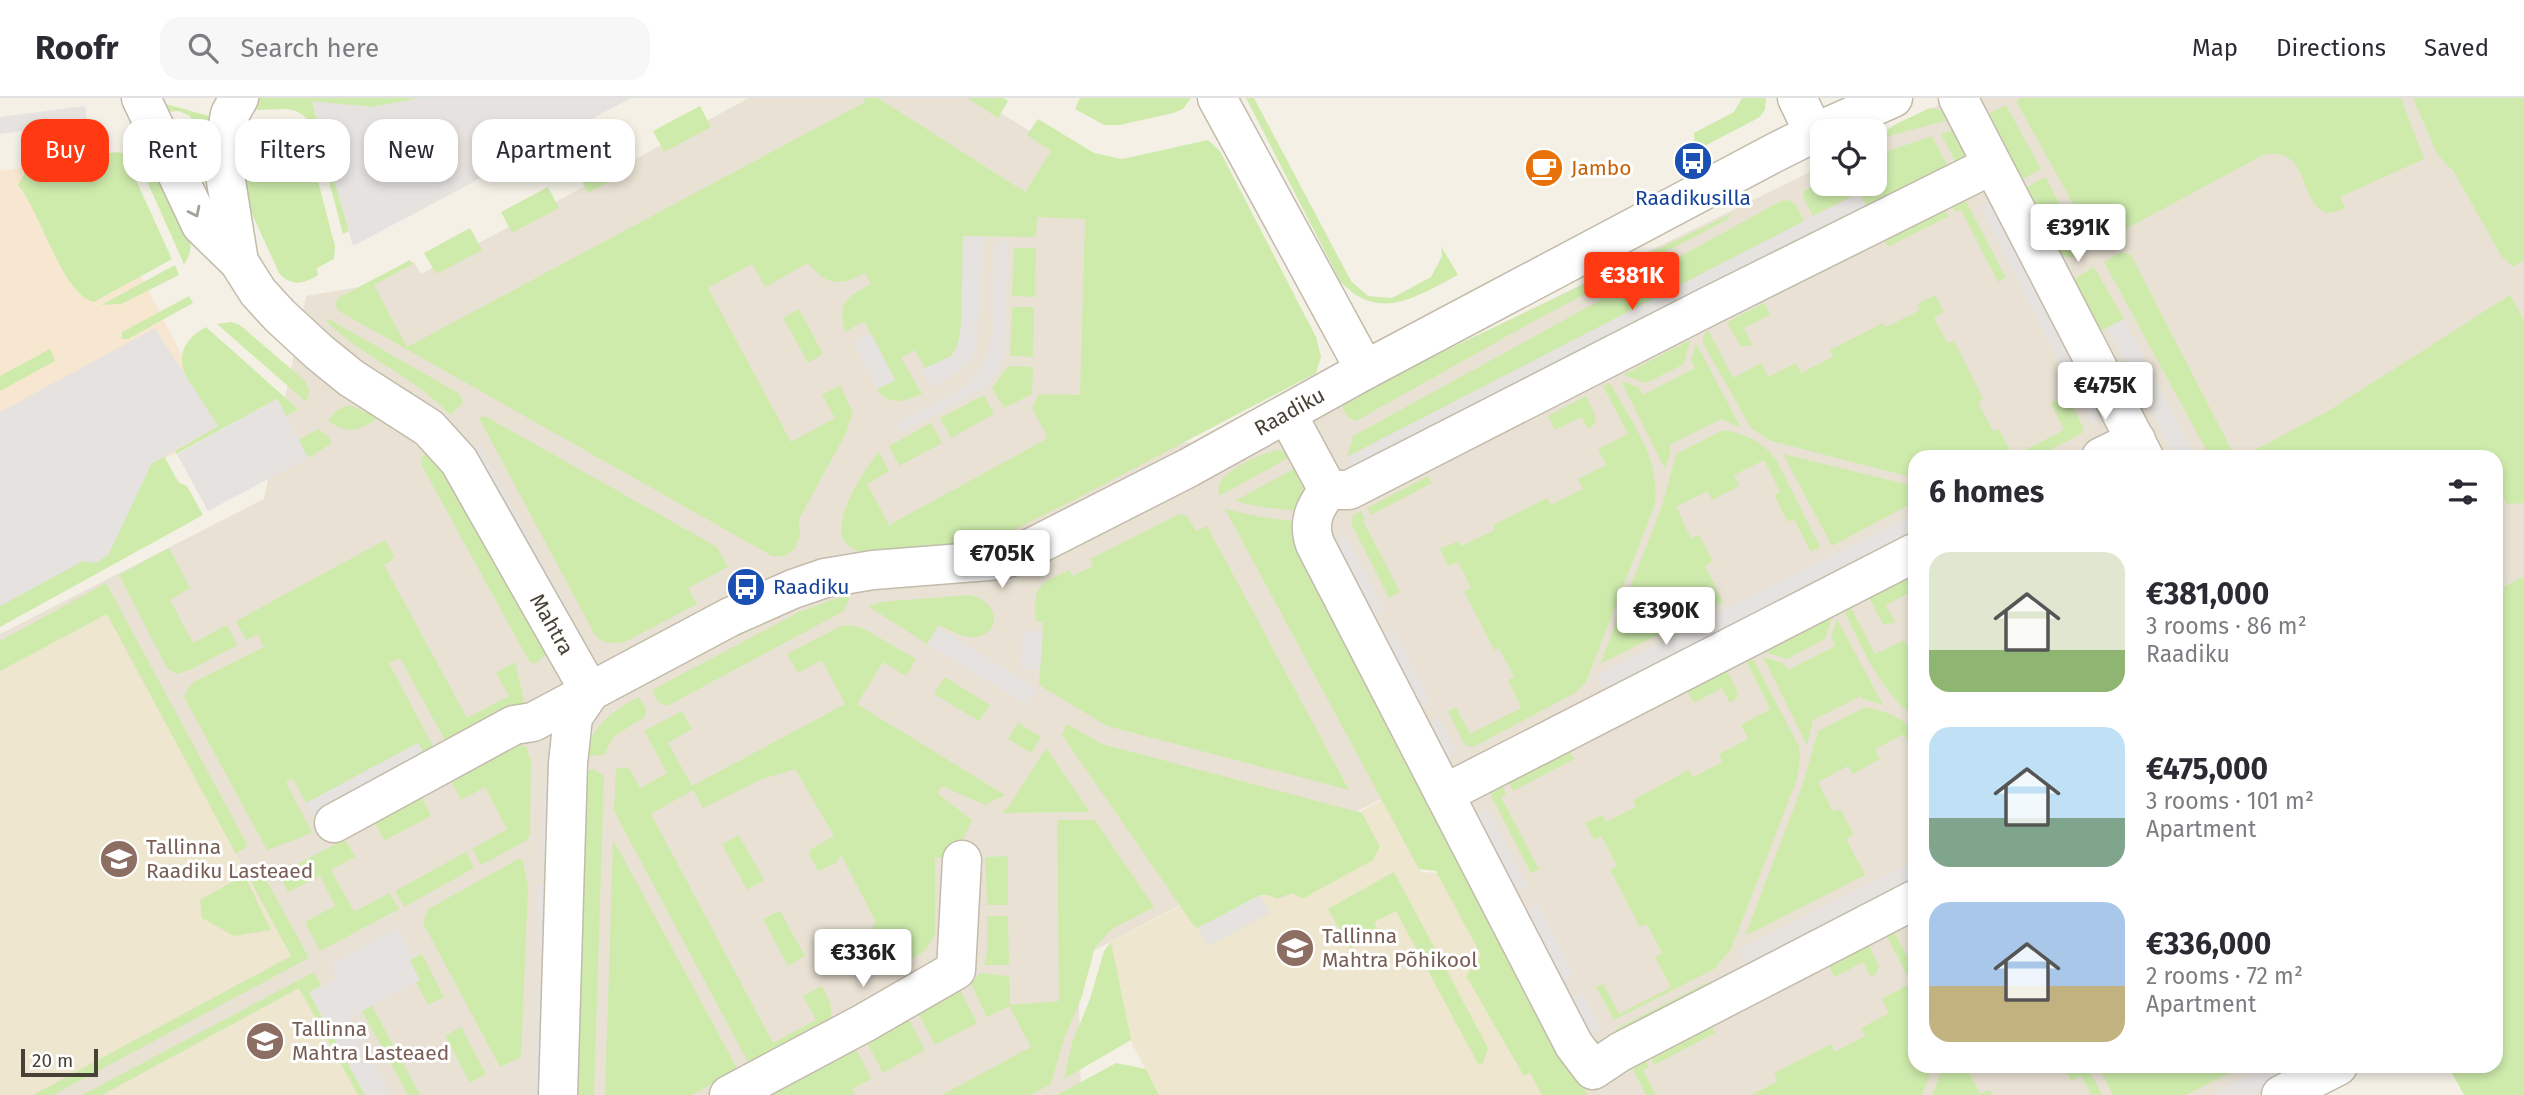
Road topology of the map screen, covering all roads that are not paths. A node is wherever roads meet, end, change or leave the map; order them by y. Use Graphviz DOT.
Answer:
graph roads {
  1 [pos="141,98"];
  2 [pos="239,98"];
  3 [pos="1217,98"];
  4 [pos="1797,98"];
  5 [pos="1893,98"];
  6 [pos="1958,98"];
  7 [pos="1844,119"];
  8 [pos="1810,124"];
  9 [pos="1810,134"];
  10 [pos="1992,165"];
  11 [pos="239,262"];
  12 [pos="1365,370"];
  13 [pos="1287,414"];
  14 [pos="2140,448"];
  15 [pos="1328,490"];
  16 [pos="1908,556"];
  17 [pos="590,692"];
  18 [pos="1444,794"];
  19 [pos="334,823"];
  20 [pos="962,860"];
  21 [pos="1908,903"];
  22 [pos="2324,1073"];
  23 [pos="1600,1082"];
  24 [pos="558,1095"];
  25 [pos="729,1095"];
  26 [pos="2281,1095"];
  1 -- 11 [label="street, one-way"];
  2 -- 11 [label="street"];
  3 -- 12 [label="street"];
  4 -- 8 [label="street"];
  5 -- 7 [label="street, Raadiku"];
  6 -- 10 [label="street"];
  9 -- 12 [label="street, Raadiku"];
  10 -- 14 [label="street"];
  10 -- 15 [label="street"];
  11 -- 17 [label="street, Mahtra"];
  12 -- 13 [label="street, Raadiku"];
  13 -- 15 [label="street"];
  13 -- 17 [label="street, Raadiku"];
  15 -- 18 [label="street"];
  16 -- 18 [label="street"];
  17 -- 19 [label="street, Raadiku"];
  17 -- 24 [label="street"];
  18 -- 23 [label="street"];
  20 -- 25 [label="street"];
  21 -- 23 [label="street"];
  22 -- 26 [label="street"];
}
